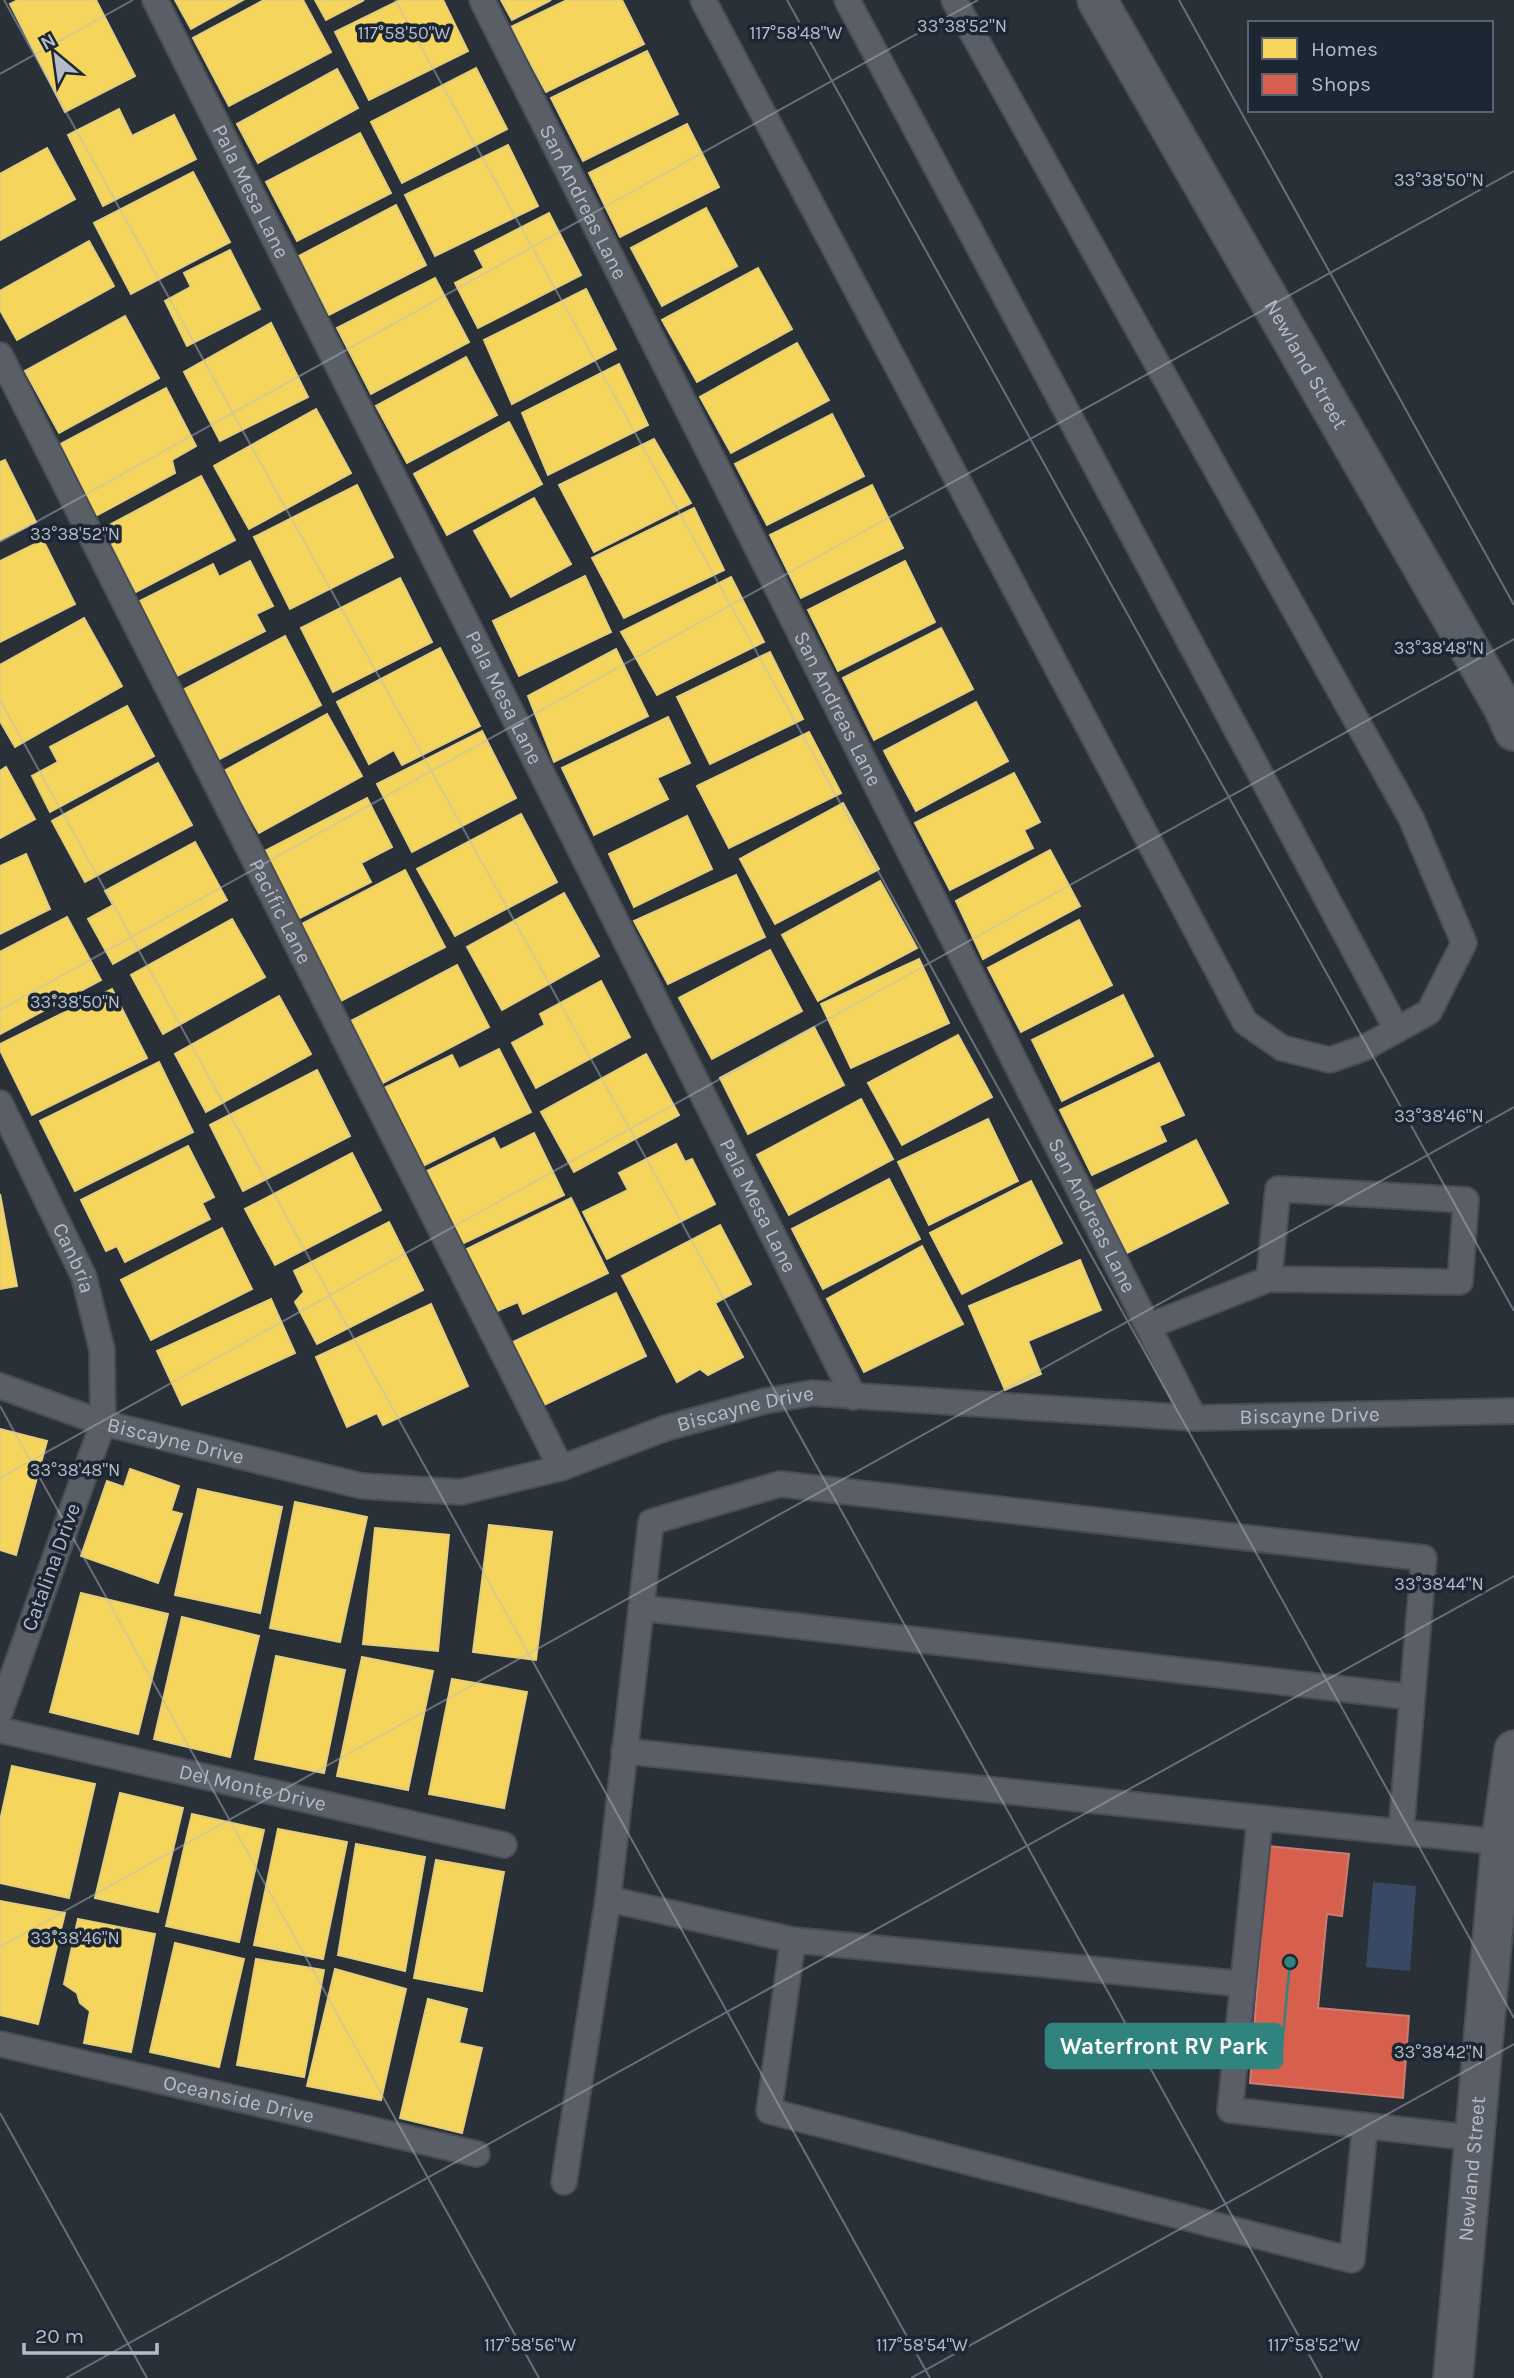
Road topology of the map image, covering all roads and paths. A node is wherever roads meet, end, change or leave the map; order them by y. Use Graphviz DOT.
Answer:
graph roads {
  1 [pos="155,0"];
  2 [pos="482,0"];
  3 [pos="703,0"];
  4 [pos="847,0"];
  5 [pos="954,0"];
  6 [pos="1097,0"];
  7 [pos="0,355"];
  8 [pos="1514,731"];
  9 [pos="1397,1030"];
  10 [pos="0,1104"];
  11 [pos="1269,1279"];
  12 [pos="1149,1326"];
  13 [pos="0,1386"];
  14 [pos="854,1396"];
  15 [pos="1514,1411"];
  16 [pos="1194,1418"];
  17 [pos="103,1423"];
  18 [pos="561,1468"];
  19 [pos="642,1608"];
  20 [pos="1412,1698"];
  21 [pos="0,1712"];
  22 [pos="0,1730"];
  23 [pos="1514,1750"];
  24 [pos="624,1751"];
  25 [pos="1260,1818"];
  26 [pos="1401,1832"];
  27 [pos="1501,1842"];
  28 [pos="504,1845"];
  29 [pos="608,1899"];
  30 [pos="793,1940"];
  31 [pos="1243,1984"];
  32 [pos="0,2044"];
  33 [pos="1365,2126"];
  34 [pos="1474,2138"];
  35 [pos="477,2154"];
  36 [pos="564,2182"];
  37 [pos="1453,2378"];
  1 -- 14 [label="lane, Pala Mesa Lane"];
  2 -- 12 [label="lane, San Andreas Lane"];
  3 -- 9 [label="lane"];
  4 -- 9 [label="lane"];
  5 -- 9 [label="lane"];
  6 -- 8 [label="street, Newland Street"];
  7 -- 18 [label="lane, Pacific Lane"];
  10 -- 17 [label="lane, Canbria"];
  11 -- 11 [label="lane"];
  11 -- 12 [label="lane"];
  12 -- 16 [label="lane, San Andreas Lane"];
  13 -- 17 [label="lane, Biscayne Drive"];
  14 -- 16 [label="lane, Biscayne Drive"];
  14 -- 18 [label="lane, Biscayne Drive"];
  15 -- 16 [label="lane, Biscayne Drive"];
  17 -- 18 [label="lane, Biscayne Drive"];
  17 -- 21 [label="lane, Catalina Drive"];
  19 -- 20 [label="lane"];
  19 -- 20 [label="lane"];
  19 -- 24 [label="lane"];
  20 -- 26 [label="lane"];
  22 -- 28 [label="lane, Del Monte Drive"];
  23 -- 27 [label="street, Newland Street"];
  24 -- 25 [label="lane"];
  24 -- 29 [label="lane"];
  25 -- 26 [label="lane"];
  25 -- 31 [label="lane"];
  26 -- 27 [label="lane"];
  27 -- 34 [label="street, Newland Street"];
  29 -- 30 [label="lane"];
  29 -- 36 [label="lane"];
  30 -- 31 [label="lane"];
  30 -- 33 [label="lane"];
  31 -- 33 [label="lane"];
  32 -- 35 [label="lane, Oceanside Drive"];
  33 -- 34 [label="lane"];
  34 -- 37 [label="street, Newland Street"];
}
